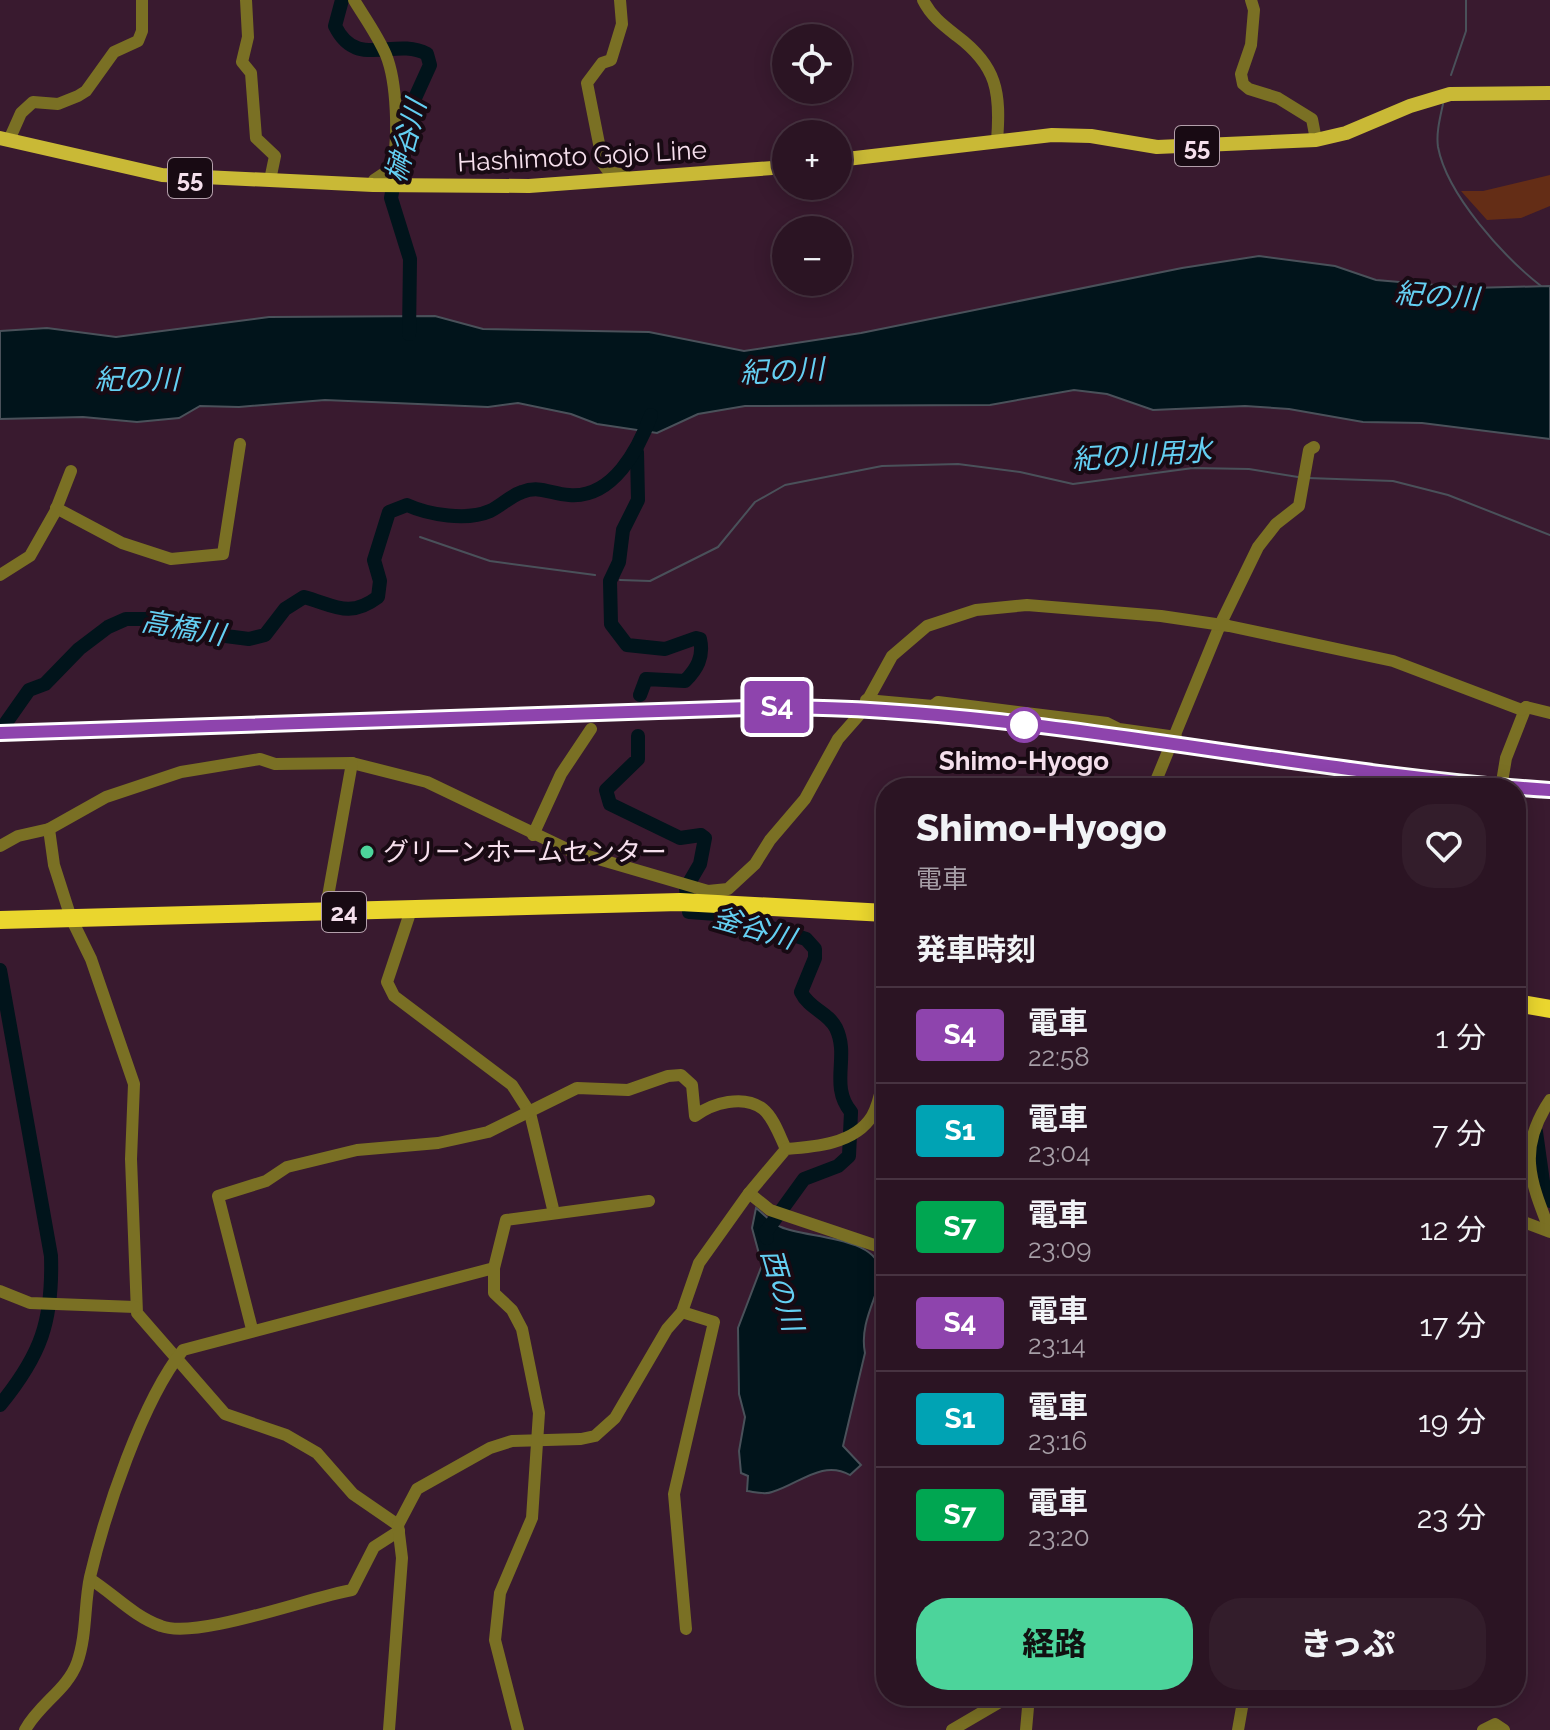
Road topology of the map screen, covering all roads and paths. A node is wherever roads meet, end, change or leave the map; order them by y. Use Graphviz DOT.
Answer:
graph roads {
  1 [pos="142,0"];
  2 [pos="246,0"];
  3 [pos="354,0"];
  4 [pos="620,0"];
  5 [pos="923,0"];
  6 [pos="1251,0"];
  7 [pos="1550,93"];
  8 [pos="5,139"];
  9 [pos="1316,140"];
  10 [pos="997,141"];
  11 [pos="852,158"];
  12 [pos="772,168"];
  13 [pos="270,180"];
  14 [pos="627,180"];
  15 [pos="386,186"];
  16 [pos="240,444"];
  17 [pos="1314,447"];
  18 [pos="71,471"];
  19 [pos="56,508"];
  20 [pos="0,575"];
  21 [pos="1220,625"];
  22 [pos="866,700"];
  23 [pos="1526,707"];
  24 [pos="1550,713"];
  25 [pos="591,729"];
  26 [pos="1176,737"];
  27 [pos="352,763"];
  28 [pos="1158,778"];
  29 [pos="1503,778"];
  30 [pos="49,829"];
  31 [pos="533,835"];
  32 [pos="0,846"];
  33 [pos="687,894"];
  34 [pos="411,910"];
  35 [pos="876,912"];
  36 [pos="325,913"];
  37 [pos="71,918"];
  38 [pos="4,919"];
  39 [pos="1526,1005"];
  40 [pos="1550,1009"];
  41 [pos="1550,1100"];
  42 [pos="876,1104"];
  43 [pos="530,1113"];
  44 [pos="786,1149"];
  45 [pos="749,1193"];
  46 [pos="649,1201"];
  47 [pos="554,1213"];
  48 [pos="1526,1223"];
  49 [pos="1550,1232"];
  50 [pos="876,1246"];
  51 [pos="494,1268"];
  52 [pos="0,1291"];
  53 [pos="135,1307"];
  54 [pos="682,1312"];
  55 [pos="252,1329"];
  56 [pos="176,1358"];
  57 [pos="538,1442"];
  58 [pos="398,1528"];
  59 [pos="90,1579"];
  60 [pos="686,1629"];
  61 [pos="993,1706"];
  62 [pos="1028,1706"];
  63 [pos="1242,1706"];
  64 [pos="25,1730"];
  65 [pos="389,1730"];
  66 [pos="518,1730"];
  67 [pos="952,1730"];
  68 [pos="1026,1730"];
  69 [pos="1238,1730"];
  70 [pos="1483,1730"];
  71 [pos="1504,1730"];
  1 -- 8 [label="street"];
  2 -- 13 [label="street"];
  3 -- 15 [label="street"];
  4 -- 14 [label="street"];
  5 -- 10 [label="street"];
  6 -- 9 [label="street"];
  7 -- 9 [label="main road, 55"];
  8 -- 13 [label="main road, Hashimoto Gojo Line / 55"];
  9 -- 10 [label="main road, 55"];
  10 -- 11 [label="main road, 55"];
  12 -- 14 [label="main road, Hashimoto Gojo Line / 55"];
  13 -- 15 [label="main road, Hashimoto Gojo Line / 55"];
  14 -- 15 [label="main road, Hashimoto Gojo Line / 55"];
  16 -- 19 [label="street"];
  17 -- 21 [label="street"];
  18 -- 19 [label="street"];
  19 -- 20 [label="street"];
  21 -- 22 [label="street"];
  21 -- 23 [label="street"];
  21 -- 26 [label="street"];
  22 -- 26 [label="street"];
  22 -- 33 [label="street"];
  23 -- 24 [label="street"];
  23 -- 29 [label="street"];
  25 -- 31 [label="street"];
  26 -- 28 [label="street"];
  27 -- 30 [label="street"];
  27 -- 31 [label="street"];
  27 -- 36 [label="street"];
  30 -- 32 [label="street"];
  30 -- 37 [label="street"];
  31 -- 33 [label="street"];
  33 -- 34 [label="highway, 24"];
  33 -- 35 [label="highway, 24"];
  34 -- 36 [label="highway, 24"];
  34 -- 43 [label="street"];
  36 -- 37 [label="highway, 24"];
  37 -- 38 [label="highway, 24"];
  37 -- 53 [label="street"];
  39 -- 40 [label="highway"];
  41 -- 49 [label="street"];
  42 -- 44 [label="street"];
  43 -- 44 [label="street"];
  43 -- 47 [label="street"];
  43 -- 55 [label="street"];
  44 -- 45 [label="street"];
  45 -- 50 [label="street"];
  45 -- 54 [label="street"];
  46 -- 47 [label="street"];
  47 -- 51 [label="street"];
  48 -- 49 [label="street"];
  51 -- 55 [label="street"];
  51 -- 57 [label="street"];
  52 -- 53 [label="street"];
  53 -- 56 [label="street"];
  54 -- 57 [label="street"];
  54 -- 60 [label="street"];
  55 -- 56 [label="street"];
  56 -- 58 [label="street"];
  56 -- 59 [label="street"];
  57 -- 58 [label="street"];
  57 -- 66 [label="street"];
  58 -- 59 [label="street"];
  58 -- 65 [label="street"];
  59 -- 64 [label="street"];
  61 -- 67 [label="street"];
  62 -- 68 [label="street"];
  63 -- 69 [label="street"];
  70 -- 71 [label="street"];
}
